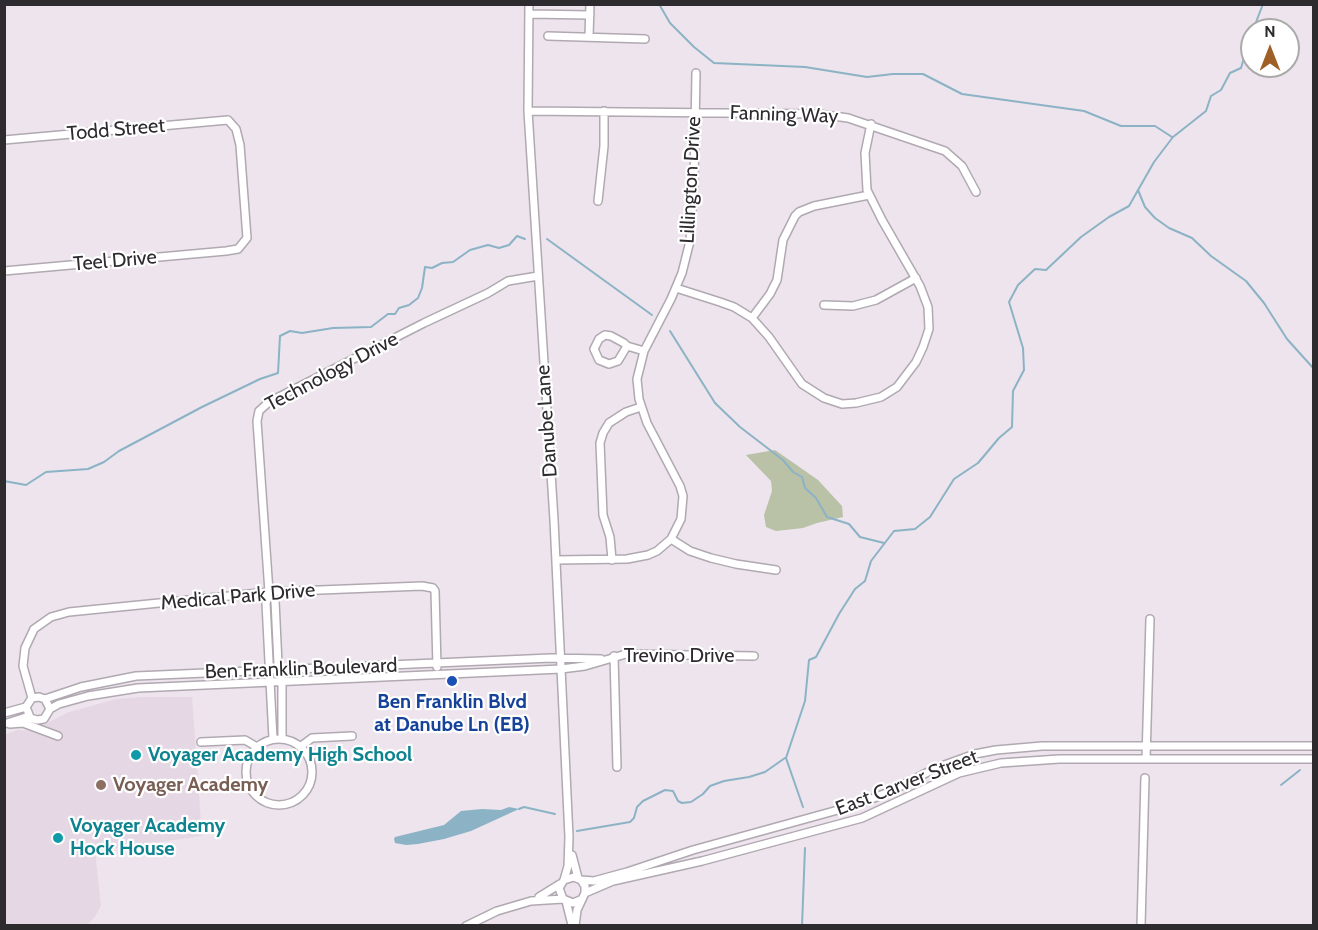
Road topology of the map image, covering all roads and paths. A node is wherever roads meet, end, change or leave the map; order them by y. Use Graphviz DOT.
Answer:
graph roads {
  1 [pos="529,4"];
  2 [pos="590,4"];
  3 [pos="529,14"];
  4 [pos="590,15"];
  5 [pos="548,36"];
  6 [pos="589,37"];
  7 [pos="645,39"];
  8 [pos="696,73"];
  9 [pos="528,111"];
  10 [pos="604,111"];
  11 [pos="695,112"];
  12 [pos="871,124"];
  13 [pos="4,140"];
  14 [pos="976,192"];
  15 [pos="869,195"];
  16 [pos="598,201"];
  17 [pos="226,251"];
  18 [pos="4,271"];
  19 [pos="538,276"];
  20 [pos="916,278"];
  21 [pos="676,288"];
  22 [pos="824,305"];
  23 [pos="752,318"];
  24 [pos="627,346"];
  25 [pos="644,351"];
  26 [pos="641,407"];
  27 [pos="671,539"];
  28 [pos="556,560"];
  29 [pos="612,560"];
  30 [pos="776,570"];
  31 [pos="269,592"];
  32 [pos="1150,619"];
  33 [pos="614,656"];
  34 [pos="754,656"];
  35 [pos="561,658"];
  36 [pos="604,659"];
  37 [pos="437,663"];
  38 [pos="561,669"];
  39 [pos="269,670"];
  40 [pos="280,670"];
  41 [pos="438,674"];
  42 [pos="269,681"];
  43 [pos="282,681"];
  44 [pos="32,698"];
  45 [pos="45,699"];
  46 [pos="26,707"];
  47 [pos="50,709"];
  48 [pos="4,713"];
  49 [pos="30,717"];
  50 [pos="4,724"];
  51 [pos="58,736"];
  52 [pos="352,736"];
  53 [pos="273,739"];
  54 [pos="282,739"];
  55 [pos="201,742"];
  56 [pos="1146,745"];
  57 [pos="1314,746"];
  58 [pos="257,747"];
  59 [pos="300,747"];
  60 [pos="1146,759"];
  61 [pos="1314,759"];
  62 [pos="617,767"];
  63 [pos="1145,778"];
  64 [pos="569,837"];
  65 [pos="579,879"];
  66 [pos="562,882"];
  67 [pos="582,896"];
  68 [pos="564,900"];
  69 [pos="531,901"];
  70 [pos="466,926"];
  71 [pos="574,926"];
  72 [pos="1141,926"];
  1 -- 3 [label="street, Danube Lane"];
  2 -- 4 [label="street"];
  3 -- 4 [label="street"];
  3 -- 9 [label="street, Danube Lane"];
  4 -- 6 [label="street"];
  5 -- 6 [label="street"];
  6 -- 7 [label="street"];
  8 -- 11 [label="street, Lillington Drive"];
  9 -- 10 [label="street, Fanning Way"];
  9 -- 19 [label="street, Danube Lane"];
  10 -- 11 [label="street, Fanning Way"];
  10 -- 16 [label="street"];
  11 -- 12 [label="street, Fanning Way"];
  11 -- 21 [label="street, Lillington Drive"];
  12 -- 14 [label="street, Fanning Way"];
  12 -- 15 [label="street"];
  13 -- 17 [label="street, Todd Street"];
  15 -- 20 [label="street"];
  15 -- 23 [label="street"];
  17 -- 18 [label="street, Teel Drive"];
  19 -- 28 [label="street, Danube Lane"];
  19 -- 31 [label="street, Technology Drive"];
  20 -- 22 [label="street"];
  20 -- 23 [label="street"];
  21 -- 23 [label="street"];
  21 -- 25 [label="street, Lillington Drive"];
  24 -- 24 [label="street"];
  24 -- 25 [label="street"];
  25 -- 26 [label="street, Lillington Drive"];
  26 -- 27 [label="street, Lillington Drive"];
  26 -- 29 [label="street"];
  27 -- 29 [label="street"];
  27 -- 30 [label="street"];
  28 -- 29 [label="street"];
  28 -- 35 [label="street, Danube Lane"];
  31 -- 37 [label="street, Medical Park Drive"];
  31 -- 39 [label="street, Technology Drive"];
  31 -- 40 [label="street, Technology Drive"];
  31 -- 44 [label="street, Medical Park Drive"];
  32 -- 56 [label="street"];
  33 -- 34 [label="street, Trevino Drive"];
  33 -- 36 [label="street, Trevino Drive"];
  33 -- 62 [label="street"];
  35 -- 36 [label="street, Trevino Drive"];
  35 -- 37 [label="street, Ben Franklin Boulevard"];
  35 -- 38 [label="street, Danube Lane"];
  36 -- 38 [label="street, Trevino Drive"];
  37 -- 40 [label="street, Ben Franklin Boulevard"];
  37 -- 41 [label="street, Medical Park Drive"];
  38 -- 41 [label="street, Ben Franklin Boulevard"];
  38 -- 64 [label="street, Danube Lane"];
  39 -- 40 [label="street, Ben Franklin Boulevard"];
  39 -- 42 [label="street, Technology Drive"];
  39 -- 45 [label="street, Ben Franklin Boulevard"];
  40 -- 43 [label="street, Technology Drive"];
  41 -- 43 [label="street, Ben Franklin Boulevard"];
  42 -- 43 [label="street, Ben Franklin Boulevard"];
  42 -- 47 [label="street, Ben Franklin Boulevard"];
  42 -- 53 [label="street, Technology Drive"];
  43 -- 54 [label="street, Technology Drive"];
  44 -- 45 [label="street"];
  44 -- 46 [label="street"];
  45 -- 47 [label="street"];
  46 -- 48 [label="street"];
  46 -- 49 [label="street"];
  47 -- 49 [label="street"];
  49 -- 50 [label="street"];
  50 -- 51 [label="street"];
  52 -- 59 [label="street"];
  53 -- 54 [label="street"];
  53 -- 58 [label="street"];
  54 -- 59 [label="street"];
  55 -- 58 [label="street"];
  56 -- 57 [label="street, East Carver Street"];
  56 -- 60 [label="street"];
  56 -- 65 [label="street, East Carver Street"];
  58 -- 59 [label="street"];
  60 -- 61 [label="street, East Carver Street"];
  60 -- 67 [label="street, East Carver Street"];
  63 -- 72 [label="street"];
  64 -- 65 [label="street, Danube Lane"];
  64 -- 66 [label="street, Danube Lane"];
  65 -- 66 [label="street"];
  65 -- 67 [label="street"];
  66 -- 68 [label="street"];
  66 -- 69 [label="street"];
  67 -- 68 [label="street"];
  67 -- 71 [label="street"];
  68 -- 69 [label="street"];
  68 -- 71 [label="street"];
  69 -- 70 [label="street"];
}
